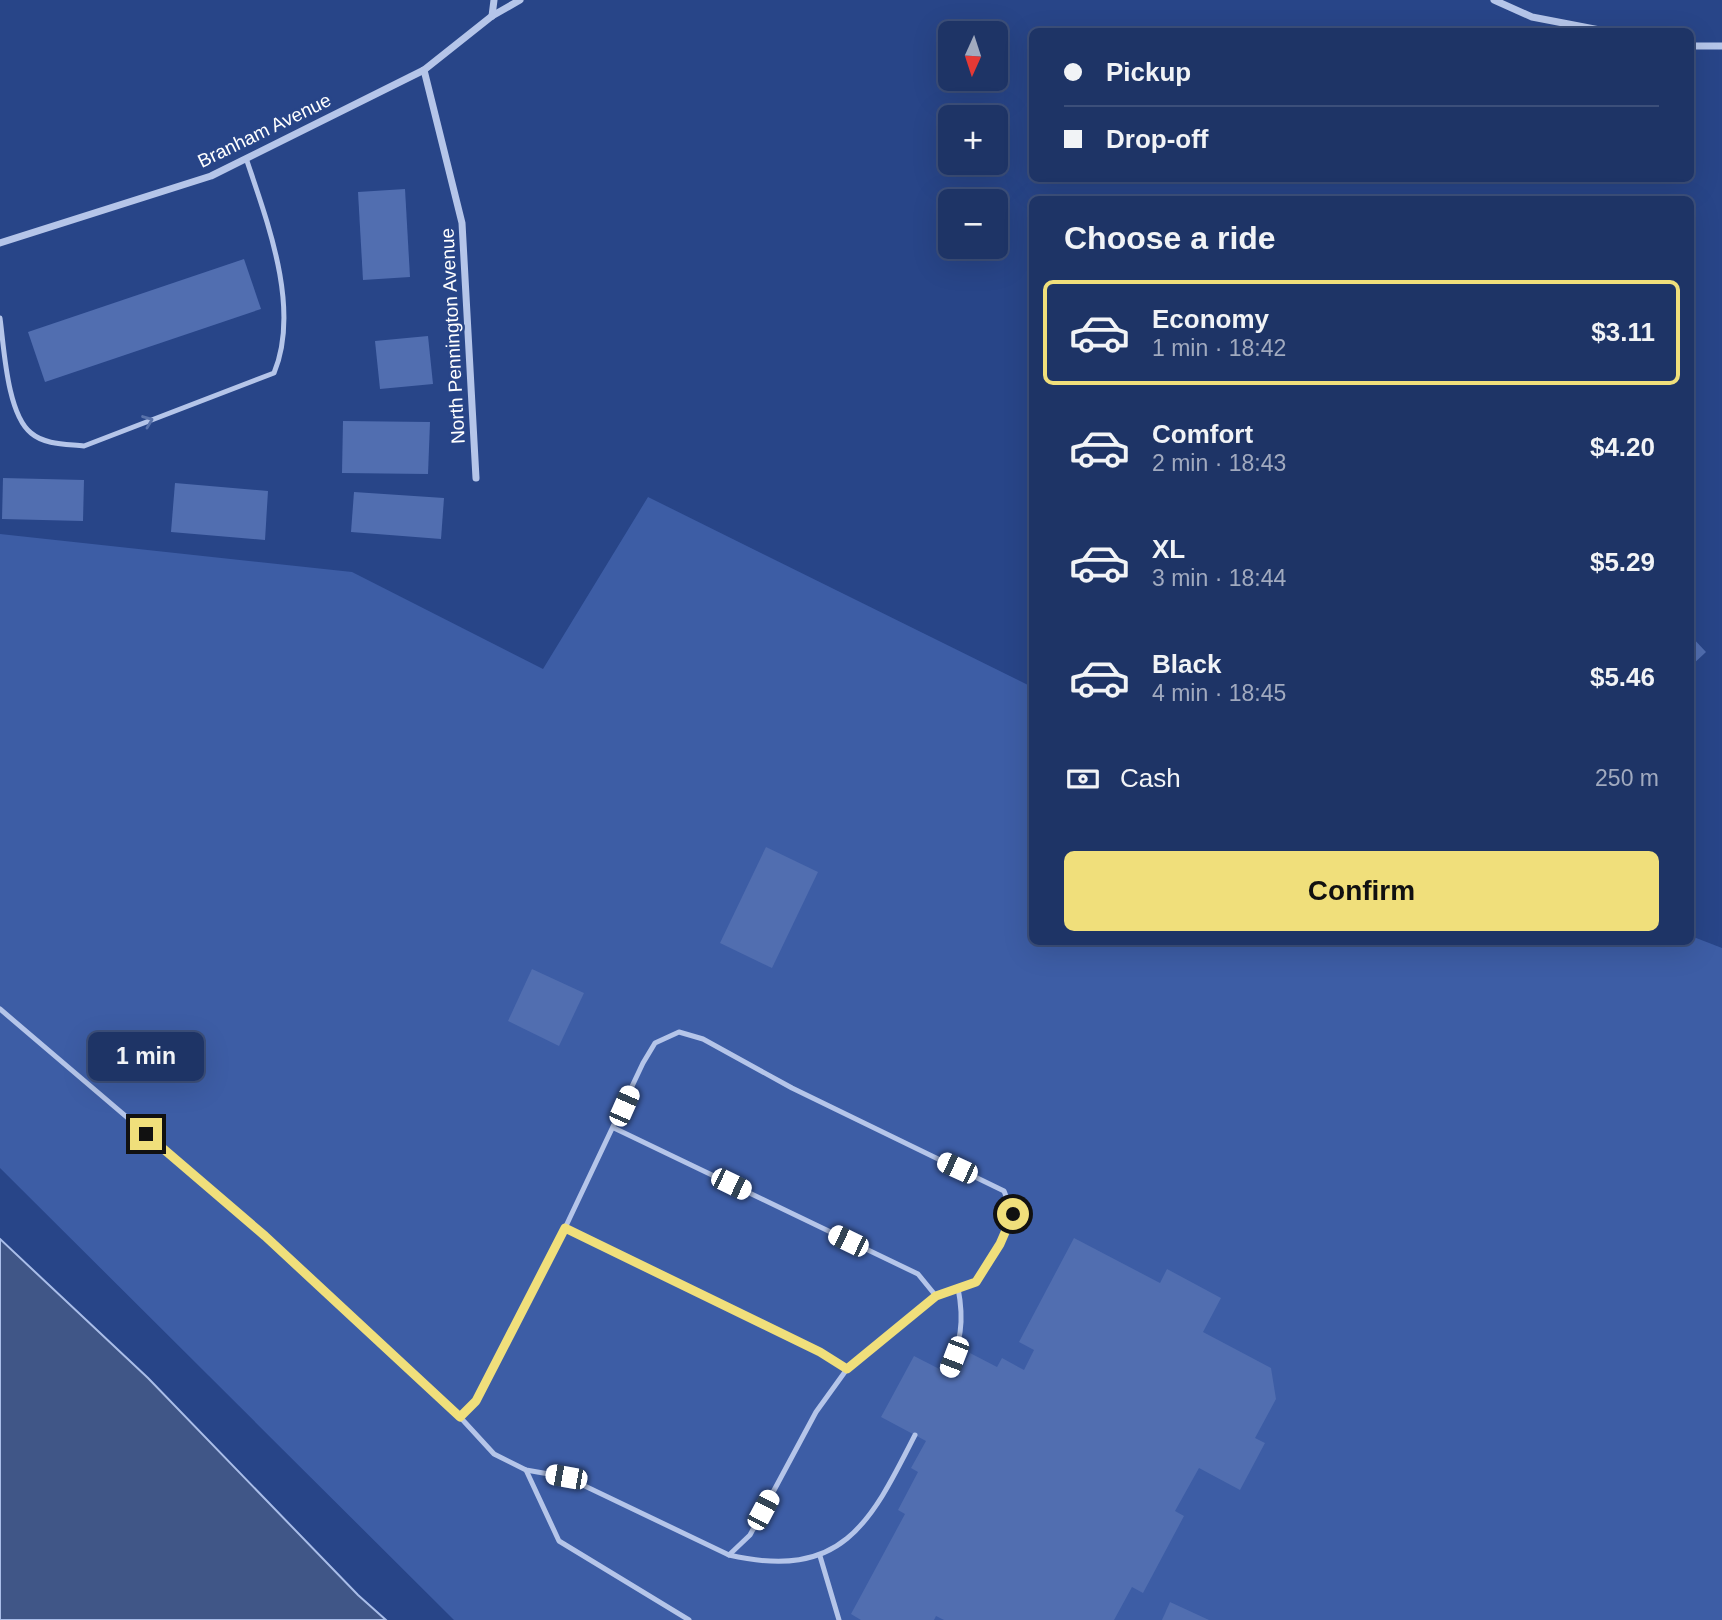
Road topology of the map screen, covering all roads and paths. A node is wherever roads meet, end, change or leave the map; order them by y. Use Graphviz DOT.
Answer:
graph roads {
  1 [pos="494,0"];
  2 [pos="520,0"];
  3 [pos="1494,0"];
  4 [pos="492,16"];
  5 [pos="1589,28"];
  6 [pos="1694,46"];
  7 [pos="1722,46"];
  8 [pos="424,70"];
  9 [pos="246,158"];
  10 [pos="0,243"];
  11 [pos="0,318"];
  12 [pos="476,478"];
  13 [pos="0,1009"];
  14 [pos="614,1128"];
  15 [pos="565,1228"];
  16 [pos="958,1288"];
  17 [pos="936,1296"];
  18 [pos="847,1369"];
  19 [pos="948,1374"];
  20 [pos="460,1417"];
  21 [pos="915,1435"];
  22 [pos="526,1470"];
  23 [pos="729,1555"];
  24 [pos="820,1556"];
  25 [pos="689,1620"];
  26 [pos="839,1620"];
  1 -- 4 [label="street"];
  2 -- 4 [label="street, Branham Avenue"];
  3 -- 5 [label="street"];
  4 -- 8 [label="street, Branham Avenue"];
  6 -- 7 [label="street"];
  8 -- 9 [label="street, Branham Avenue"];
  8 -- 12 [label="street, North Pennington Avenue"];
  9 -- 10 [label="street, Branham Avenue"];
  11 -- 9 [label="lane, one-way"];
  13 -- 20 [label="lane"];
  14 -- 15 [label="lane"];
  14 -- 16 [label="lane"];
  14 -- 17 [label="lane"];
  15 -- 18 [label="lane"];
  15 -- 20 [label="lane"];
  16 -- 17 [label="lane"];
  16 -- 19 [label="lane"];
  17 -- 18 [label="lane"];
  18 -- 23 [label="lane"];
  20 -- 22 [label="lane"];
  21 -- 24 [label="lane"];
  22 -- 23 [label="lane"];
  22 -- 25 [label="lane"];
  23 -- 24 [label="lane"];
  24 -- 26 [label="lane"];
}
